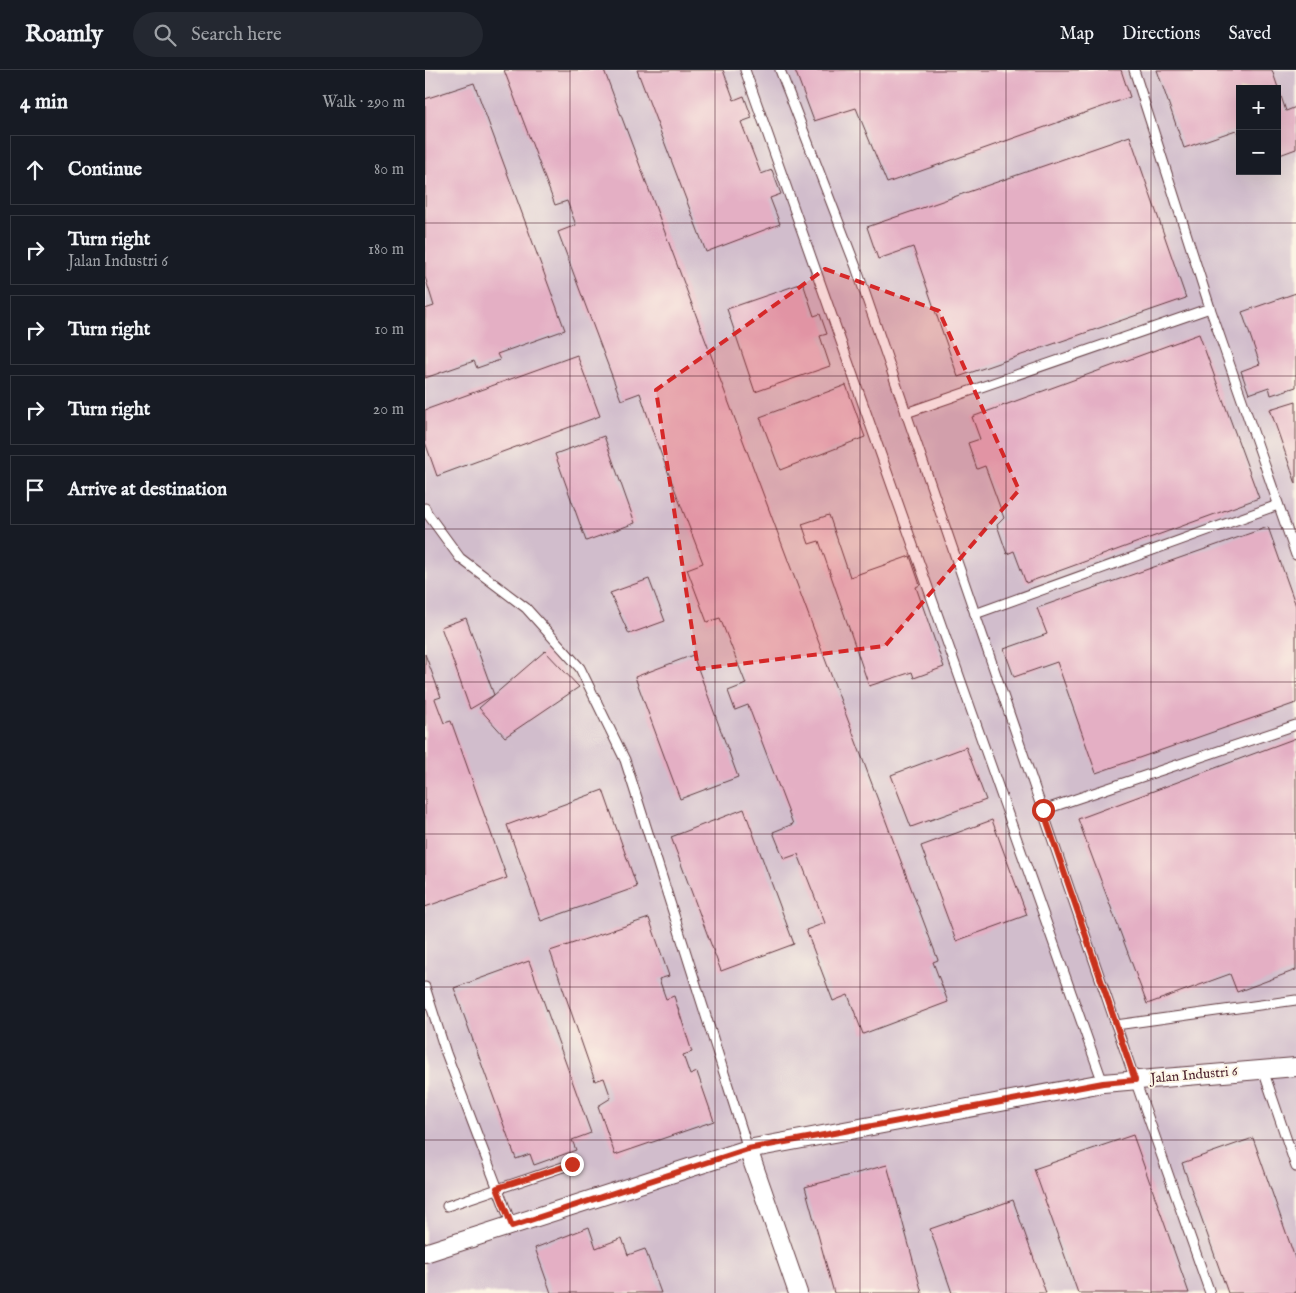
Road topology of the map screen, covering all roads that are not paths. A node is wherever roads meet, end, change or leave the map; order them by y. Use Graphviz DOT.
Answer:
graph roads {
  1 [pos="745,70"];
  2 [pos="780,70"];
  3 [pos="1134,70"];
  4 [pos="1210,308"];
  5 [pos="906,413"];
  6 [pos="1279,505"];
  7 [pos="425,508"];
  8 [pos="1296,555"];
  9 [pos="975,614"];
  10 [pos="1296,724"];
  11 [pos="1043,810"];
  12 [pos="425,987"];
  13 [pos="1296,1000"];
  14 [pos="1116,1025"];
  15 [pos="1296,1067"];
  16 [pos="1263,1070"];
  17 [pos="1135,1080"];
  18 [pos="1103,1083"];
  19 [pos="748,1149"];
  20 [pos="572,1164"];
  21 [pos="1296,1167"];
  22 [pos="497,1188"];
  23 [pos="447,1206"];
  24 [pos="512,1226"];
  25 [pos="425,1253"];
  26 [pos="798,1293"];
  27 [pos="1210,1293"];
  1 -- 18 [label="lane"];
  2 -- 5 [label="lane"];
  3 -- 4 [label="lane"];
  4 -- 5 [label="lane"];
  4 -- 6 [label="lane"];
  5 -- 9 [label="lane"];
  6 -- 8 [label="lane"];
  6 -- 9 [label="lane"];
  7 -- 19 [label="lane"];
  9 -- 11 [label="lane"];
  10 -- 11 [label="lane"];
  11 -- 14 [label="lane"];
  12 -- 22 [label="lane"];
  13 -- 14 [label="lane"];
  14 -- 17 [label="lane"];
  15 -- 16 [label="street, Jalan Industri 6"];
  16 -- 17 [label="street, Jalan Industri 6"];
  16 -- 21 [label="lane"];
  17 -- 18 [label="street, Jalan Industri 6"];
  17 -- 27 [label="lane"];
  18 -- 19 [label="street, Jalan Industri 6"];
  19 -- 24 [label="street, Jalan Industri 6"];
  19 -- 26 [label="street"];
  20 -- 22 [label="lane"];
  22 -- 23 [label="lane"];
  22 -- 24 [label="lane"];
  24 -- 25 [label="street, Jalan Industri 6"];
}
